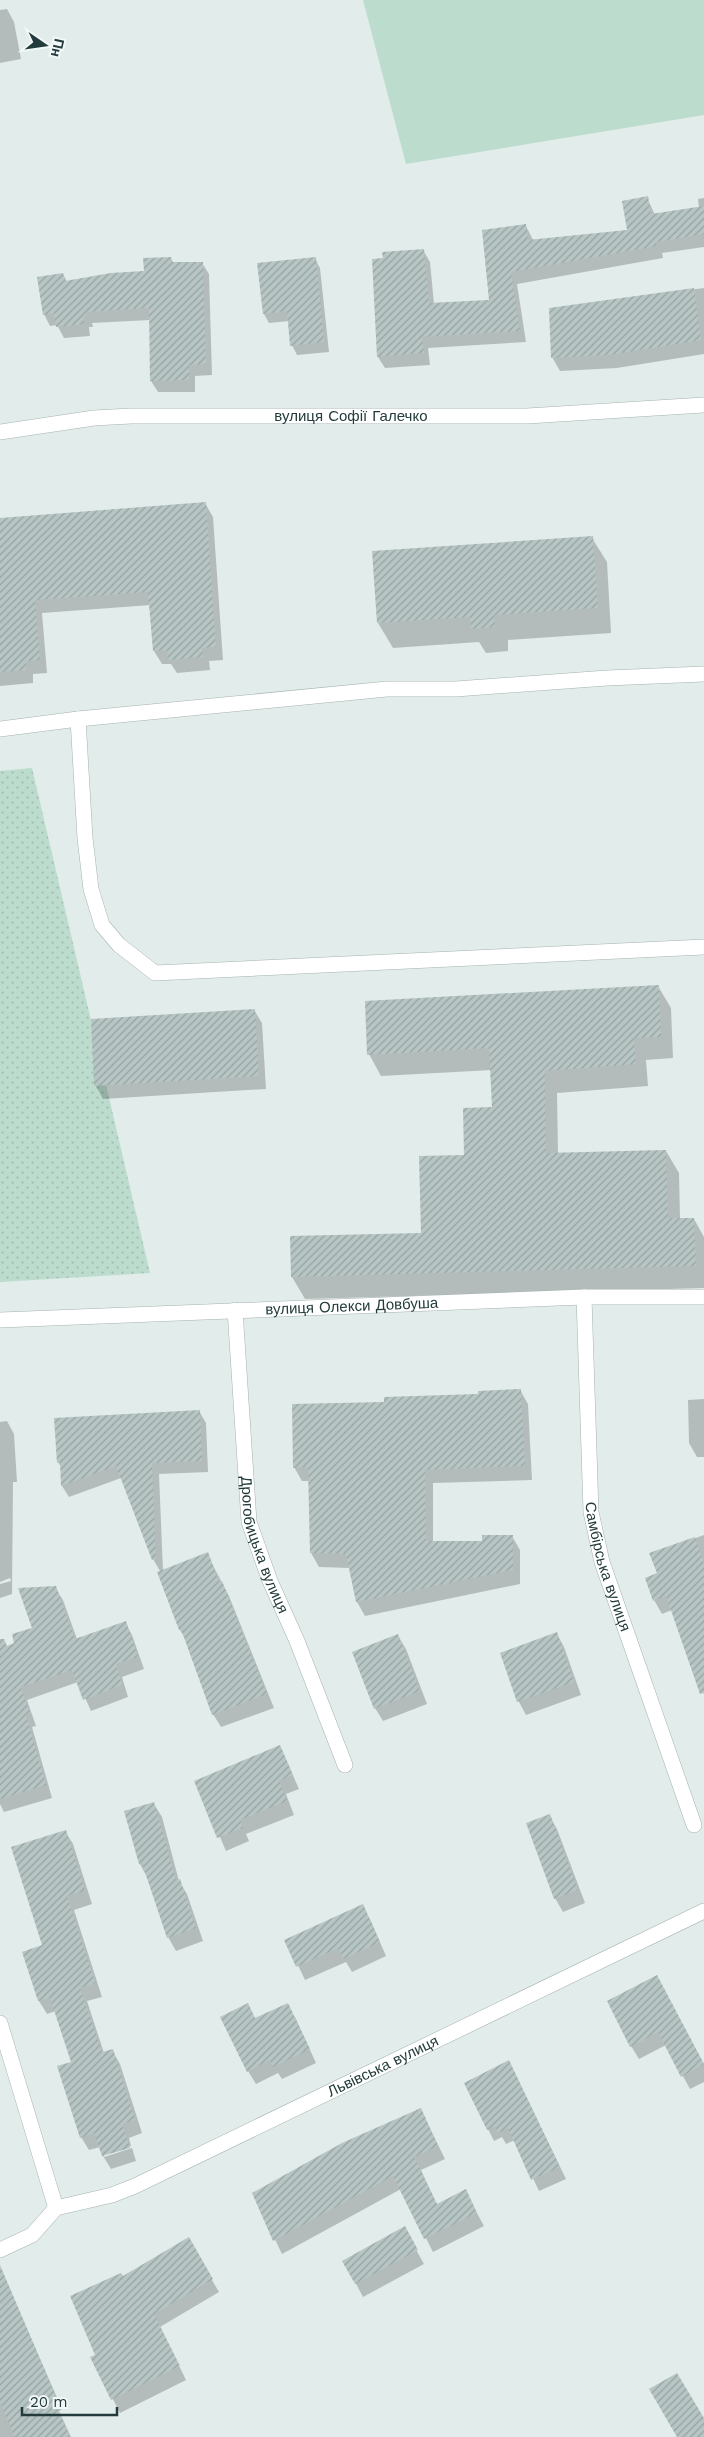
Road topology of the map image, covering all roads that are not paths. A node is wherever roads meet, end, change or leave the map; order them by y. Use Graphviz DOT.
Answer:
graph roads {
  1 [pos="704,405"];
  2 [pos="0,432"];
  3 [pos="704,674"];
  4 [pos="78,719"];
  5 [pos="0,730"];
  6 [pos="704,947"];
  7 [pos="584,1297"];
  8 [pos="704,1297"];
  9 [pos="234,1310"];
  10 [pos="0,1320"];
  11 [pos="345,1765"];
  12 [pos="694,1825"];
  13 [pos="704,1911"];
  14 [pos="0,2023"];
  15 [pos="56,2208"];
  16 [pos="0,2250"];
  1 -- 2 [label="street, вулиця Софії Галечко"];
  3 -- 4 [label="street"];
  4 -- 5 [label="street"];
  4 -- 6 [label="street"];
  7 -- 8 [label="street, вулиця Олекси Довбуша"];
  7 -- 9 [label="street, вулиця Олекси Довбуша"];
  7 -- 12 [label="street, Самбірська вулиця"];
  9 -- 10 [label="street, вулиця Олекси Довбуша"];
  9 -- 11 [label="street, Дрогобицька вулиця"];
  13 -- 15 [label="street, Львівська вулиця"];
  14 -- 15 [label="street"];
  15 -- 16 [label="street"];
}
